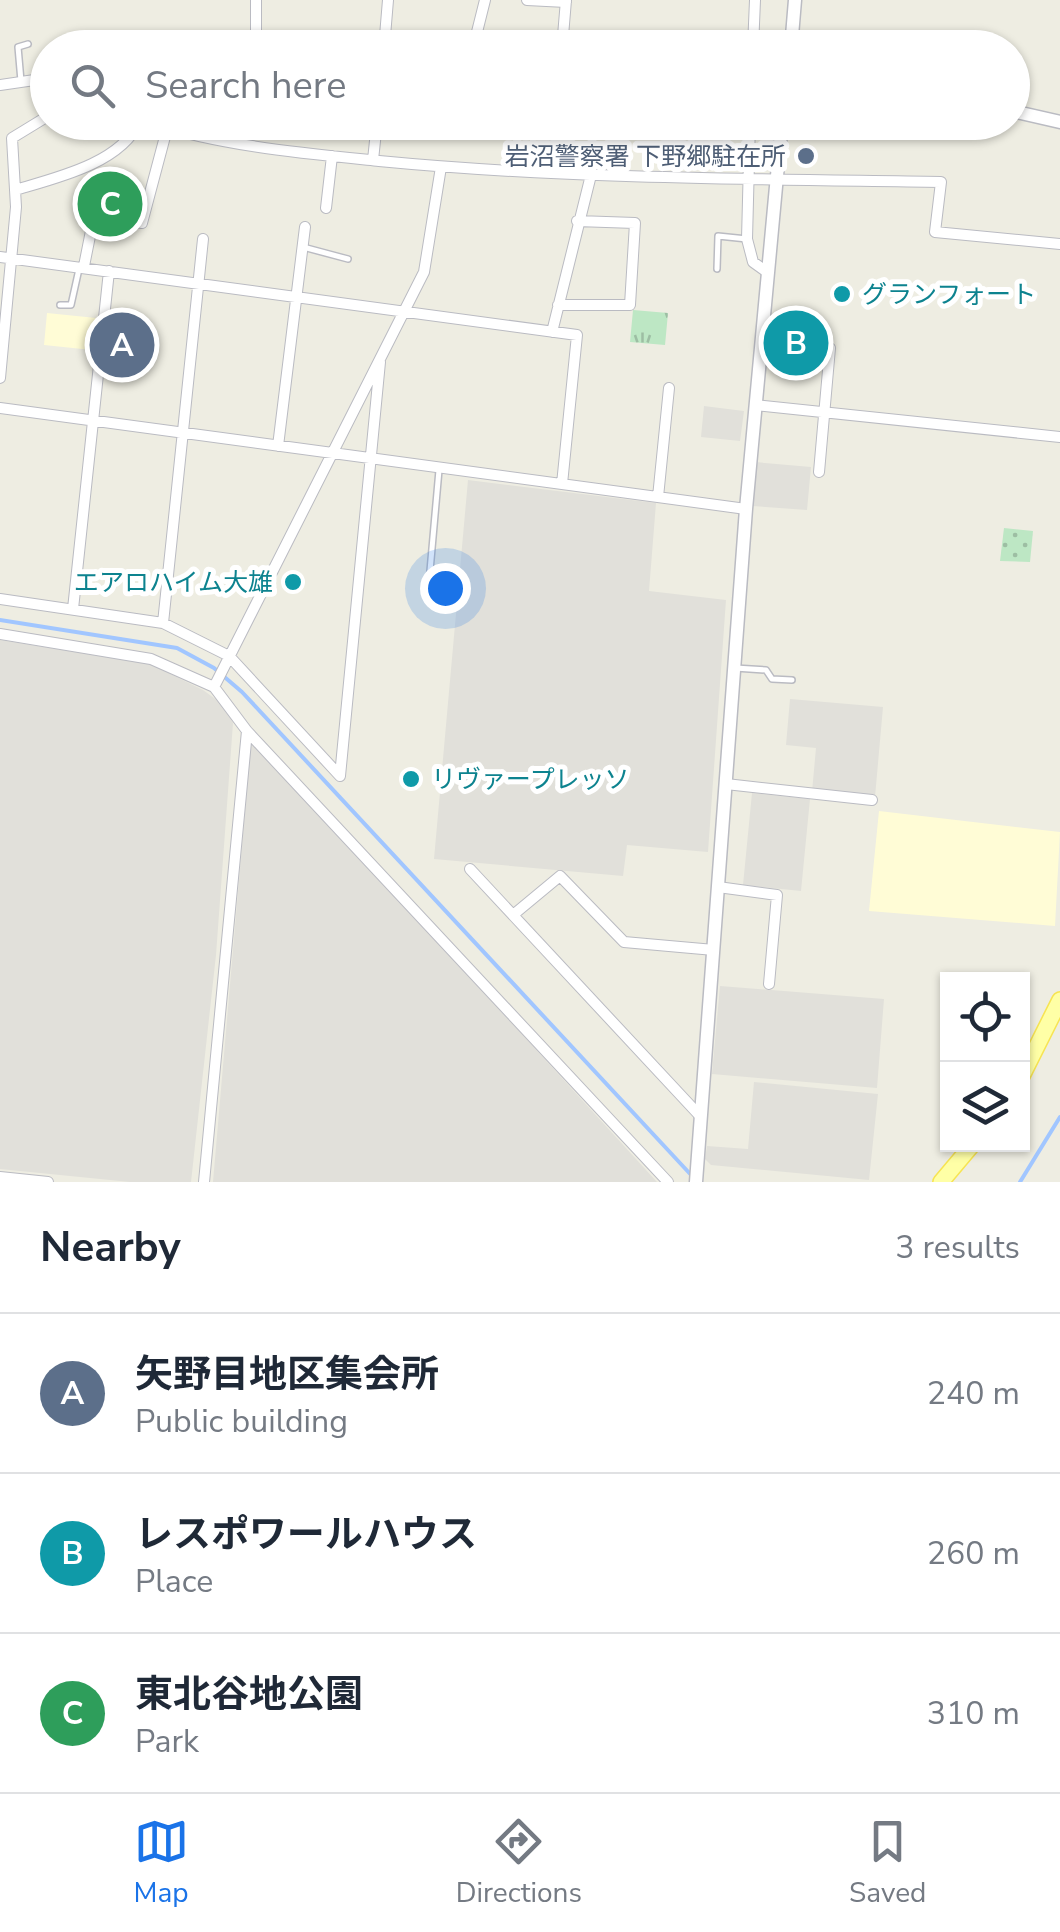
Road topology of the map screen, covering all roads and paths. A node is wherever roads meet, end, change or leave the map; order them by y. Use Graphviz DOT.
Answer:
graph roads {
  1 [pos="256,0"];
  2 [pos="388,0"];
  3 [pos="485,0"];
  4 [pos="527,0"];
  5 [pos="754,0"];
  6 [pos="795,0"];
  7 [pos="566,1"];
  8 [pos="256,30"];
  9 [pos="386,30"];
  10 [pos="477,30"];
  11 [pos="564,30"];
  12 [pos="753,30"];
  13 [pos="792,30"];
  14 [pos="28,44"];
  15 [pos="30,80"];
  16 [pos="21,81"];
  17 [pos="0,85"];
  18 [pos="1030,115"];
  19 [pos="1060,122"];
  20 [pos="30,127"];
  21 [pos="131,140"];
  22 [pos="165,140"];
  23 [pos="227,140"];
  24 [pos="376,140"];
  25 [pos="555,140"];
  26 [pos="749,140"];
  27 [pos="780,140"];
  28 [pos="332,156"];
  29 [pos="373,160"];
  30 [pos="441,167"];
  31 [pos="552,172"];
  32 [pos="590,175"];
  33 [pos="748,178"];
  34 [pos="775,179"];
  35 [pos="15,190"];
  36 [pos="326,208"];
  37 [pos="577,221"];
  38 [pos="305,227"];
  39 [pos="203,239"];
  40 [pos="747,239"];
  41 [pos="1060,244"];
  42 [pos="303,247"];
  43 [pos="6,257"];
  44 [pos="348,259"];
  45 [pos="82,266"];
  46 [pos="717,269"];
  47 [pos="109,271"];
  48 [pos="766,272"];
  49 [pos="198,284"];
  50 [pos="298,298"];
  51 [pos="60,305"];
  52 [pos="558,305"];
  53 [pos="404,312"];
  54 [pos="552,332"];
  55 [pos="830,348"];
  56 [pos="380,362"];
  57 [pos="0,378"];
  58 [pos="669,388"];
  59 [pos="755,405"];
  60 [pos="0,408"];
  61 [pos="824,412"];
  62 [pos="91,421"];
  63 [pos="184,433"];
  64 [pos="1060,437"];
  65 [pos="278,446"];
  66 [pos="332,453"];
  67 [pos="373,458"];
  68 [pos="439,467"];
  69 [pos="819,472"];
  70 [pos="562,484"];
  71 [pos="658,497"];
  72 [pos="746,509"];
  73 [pos="430,582"];
  74 [pos="0,599"];
  75 [pos="73,609"];
  76 [pos="163,624"];
  77 [pos="0,634"];
  78 [pos="227,659"];
  79 [pos="735,668"];
  80 [pos="792,680"];
  81 [pos="214,687"];
  82 [pos="246,731"];
  83 [pos="726,784"];
  84 [pos="872,800"];
  85 [pos="470,870"];
  86 [pos="718,887"];
  87 [pos="512,915"];
  88 [pos="714,950"];
  89 [pos="769,984"];
  90 [pos="1060,1000"];
  91 [pos="1029,1062"];
  92 [pos="702,1117"];
  93 [pos="967,1152"];
  94 [pos="0,1177"];
  95 [pos="48,1182"];
  96 [pos="204,1182"];
  97 [pos="668,1182"];
  98 [pos="696,1182"];
  99 [pos="941,1182"];
  1 -- 8 [label="street"];
  2 -- 9 [label="street"];
  3 -- 10 [label="street"];
  4 -- 7 [label="street"];
  5 -- 12 [label="street"];
  6 -- 13 [label="street"];
  7 -- 11 [label="street"];
  14 -- 16 [label="lane"];
  15 -- 16 [label="street"];
  16 -- 17 [label="street"];
  18 -- 19 [label="street"];
  20 -- 35 [label="street"];
  21 -- 35 [label="street"];
  22 -- 45 [label="street"];
  23 -- 28 [label="street"];
  24 -- 29 [label="street"];
  25 -- 31 [label="street"];
  26 -- 33 [label="street"];
  27 -- 34 [label="street"];
  28 -- 29 [label="street"];
  28 -- 36 [label="street"];
  29 -- 30 [label="street"];
  30 -- 31 [label="street"];
  30 -- 53 [label="street"];
  31 -- 32 [label="street"];
  32 -- 33 [label="street"];
  32 -- 37 [label="street"];
  33 -- 34 [label="street"];
  33 -- 40 [label="street"];
  34 -- 41 [label="street"];
  34 -- 48 [label="street"];
  35 -- 43 [label="street"];
  37 -- 52 [label="street"];
  37 -- 52 [label="street"];
  38 -- 42 [label="street"];
  39 -- 49 [label="street"];
  40 -- 46 [label="lane"];
  40 -- 48 [label="street"];
  42 -- 44 [label="lane"];
  42 -- 50 [label="street"];
  43 -- 45 [label="street"];
  43 -- 57 [label="street"];
  45 -- 47 [label="street"];
  45 -- 51 [label="lane"];
  47 -- 49 [label="street"];
  47 -- 62 [label="street"];
  48 -- 59 [label="street"];
  49 -- 50 [label="street"];
  49 -- 63 [label="street"];
  50 -- 53 [label="street"];
  50 -- 65 [label="street"];
  52 -- 54 [label="street"];
  53 -- 54 [label="street"];
  53 -- 56 [label="street"];
  54 -- 70 [label="street"];
  55 -- 61 [label="street"];
  56 -- 66 [label="street"];
  56 -- 67 [label="street"];
  58 -- 71 [label="street"];
  59 -- 61 [label="street"];
  59 -- 72 [label="street"];
  60 -- 62 [label="street"];
  61 -- 64 [label="street"];
  61 -- 69 [label="street"];
  62 -- 63 [label="street"];
  62 -- 75 [label="street"];
  63 -- 65 [label="street"];
  63 -- 76 [label="street"];
  65 -- 66 [label="street"];
  66 -- 67 [label="street"];
  66 -- 78 [label="street"];
  67 -- 68 [label="street"];
  67 -- 78 [label="street"];
  68 -- 70 [label="street"];
  68 -- 73 [label="lane"];
  70 -- 71 [label="street"];
  71 -- 72 [label="street"];
  72 -- 79 [label="street"];
  74 -- 75 [label="street"];
  75 -- 76 [label="street"];
  76 -- 78 [label="street"];
  77 -- 81 [label="street"];
  78 -- 81 [label="street"];
  79 -- 80 [label="lane"];
  79 -- 83 [label="street"];
  81 -- 82 [label="street"];
  82 -- 96 [label="street"];
  82 -- 97 [label="street"];
  83 -- 84 [label="street"];
  83 -- 86 [label="street"];
  85 -- 87 [label="street"];
  86 -- 88 [label="street"];
  86 -- 89 [label="street"];
  87 -- 88 [label="street"];
  87 -- 92 [label="street"];
  88 -- 92 [label="street"];
  90 -- 91 [label="main road"];
  92 -- 98 [label="street"];
  93 -- 99 [label="main road"];
  94 -- 95 [label="street"];
}
